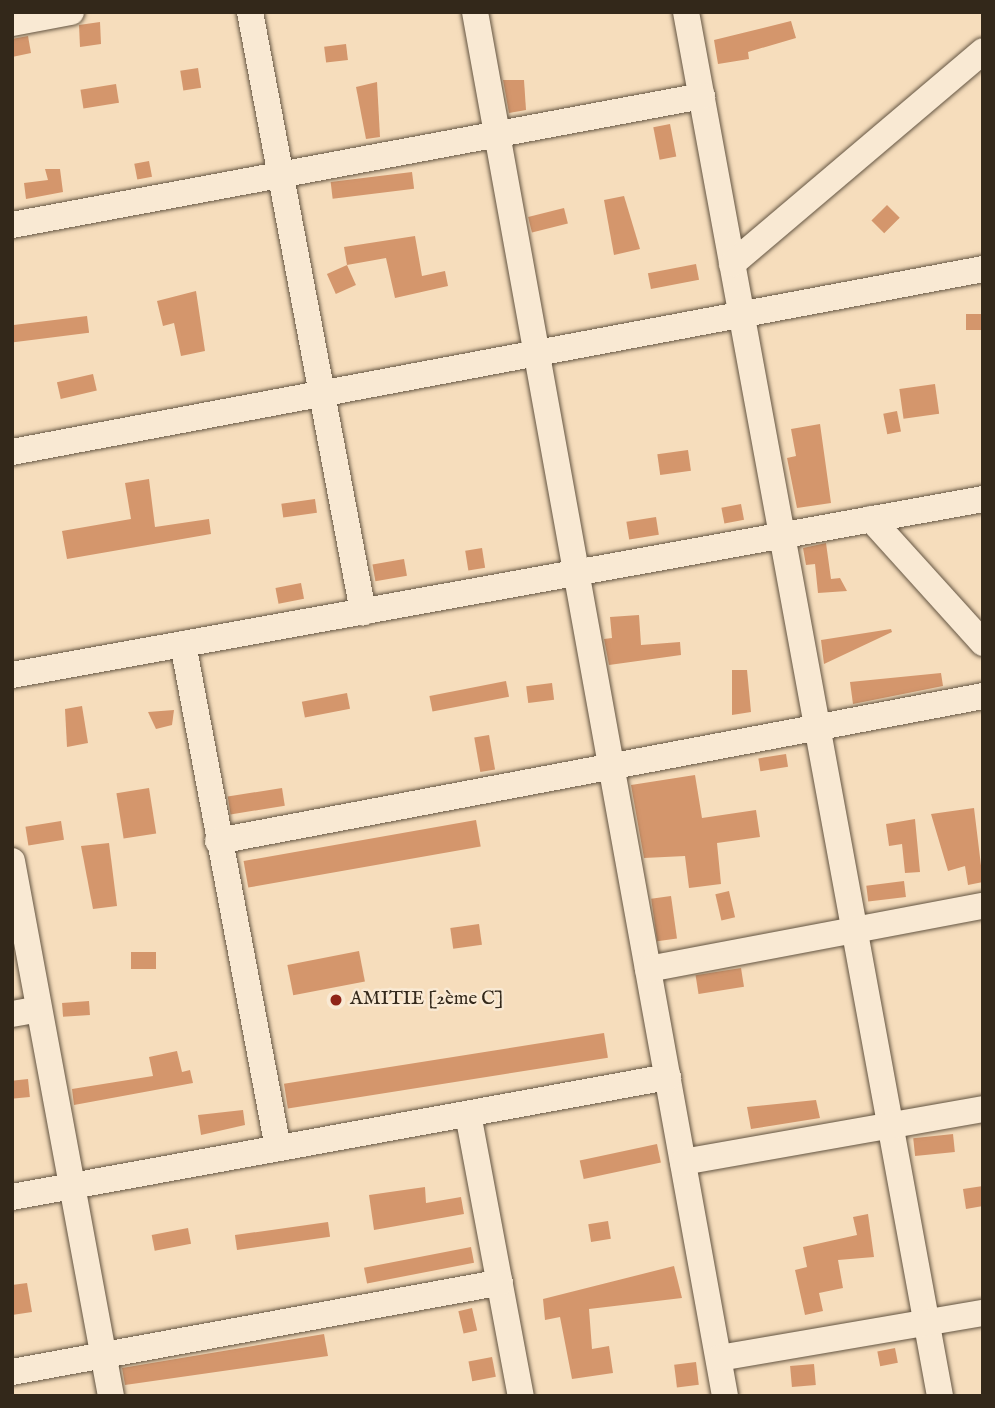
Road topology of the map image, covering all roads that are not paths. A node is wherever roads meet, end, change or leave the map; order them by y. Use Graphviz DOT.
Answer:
graph roads {
  1 [pos="71,12"];
  2 [pos="250,12"];
  3 [pos="475,12"];
  4 [pos="686,12"];
  5 [pos="12,23"];
  6 [pos="983,51"];
  7 [pos="702,96"];
  8 [pos="497,134"];
  9 [pos="280,175"];
  10 [pos="12,225"];
  11 [pos="732,264"];
  12 [pos="983,269"];
  13 [pos="742,314"];
  14 [pos="536,353"];
  15 [pos="321,393"];
  16 [pos="12,452"];
  17 [pos="983,499"];
  18 [pos="871,519"];
  19 [pos="782,535"];
  20 [pos="576,573"];
  21 [pos="363,612"];
  22 [pos="983,643"];
  23 [pos="183,644"];
  24 [pos="12,675"];
  25 [pos="983,696"];
  26 [pos="818,727"];
  27 [pos="611,766"];
  28 [pos="218,841"];
  29 [pos="12,861"];
  30 [pos="983,906"];
  31 [pos="855,930"];
  32 [pos="648,969"];
  33 [pos="39,1009"];
  34 [pos="12,1014"];
  35 [pos="668,1077"];
  36 [pos="983,1109"];
  37 [pos="468,1114"];
  38 [pos="891,1125"];
  39 [pos="278,1148"];
  40 [pos="683,1162"];
  41 [pos="72,1186"];
  42 [pos="12,1197"];
  43 [pos="500,1282"];
  44 [pos="983,1313"];
  45 [pos="927,1323"];
  46 [pos="103,1355"];
  47 [pos="719,1358"];
  48 [pos="12,1372"];
  49 [pos="111,1396"];
  50 [pos="521,1396"];
  51 [pos="725,1396"];
  52 [pos="940,1396"];
  1 -- 5 [label="street"];
  2 -- 9 [label="street"];
  3 -- 8 [label="street"];
  4 -- 7 [label="street"];
  6 -- 11 [label="street"];
  7 -- 8 [label="street"];
  7 -- 11 [label="street"];
  8 -- 9 [label="street"];
  8 -- 14 [label="street"];
  9 -- 10 [label="street"];
  9 -- 15 [label="street"];
  11 -- 13 [label="street"];
  12 -- 13 [label="street"];
  13 -- 14 [label="street"];
  13 -- 19 [label="street"];
  14 -- 15 [label="street"];
  14 -- 20 [label="street"];
  15 -- 16 [label="street"];
  15 -- 21 [label="street"];
  17 -- 18 [label="street"];
  18 -- 19 [label="street"];
  18 -- 22 [label="street"];
  19 -- 20 [label="street"];
  19 -- 26 [label="street"];
  20 -- 21 [label="street"];
  20 -- 27 [label="street"];
  21 -- 23 [label="street"];
  23 -- 24 [label="street"];
  23 -- 28 [label="street"];
  25 -- 26 [label="street"];
  26 -- 27 [label="street"];
  26 -- 31 [label="street"];
  27 -- 28 [label="street"];
  27 -- 32 [label="street"];
  28 -- 39 [label="street"];
  29 -- 33 [label="street"];
  30 -- 31 [label="street"];
  31 -- 32 [label="street"];
  31 -- 38 [label="street"];
  32 -- 35 [label="street"];
  33 -- 34 [label="street"];
  33 -- 41 [label="street"];
  35 -- 37 [label="street"];
  35 -- 40 [label="street"];
  36 -- 38 [label="street"];
  37 -- 39 [label="street"];
  37 -- 43 [label="street"];
  38 -- 40 [label="street"];
  38 -- 45 [label="street"];
  39 -- 41 [label="street"];
  40 -- 47 [label="street"];
  41 -- 42 [label="street"];
  41 -- 46 [label="street"];
  43 -- 46 [label="street"];
  43 -- 50 [label="street"];
  44 -- 45 [label="street"];
  45 -- 47 [label="street"];
  45 -- 52 [label="street"];
  46 -- 48 [label="street"];
  46 -- 49 [label="street"];
  47 -- 51 [label="street"];
}
